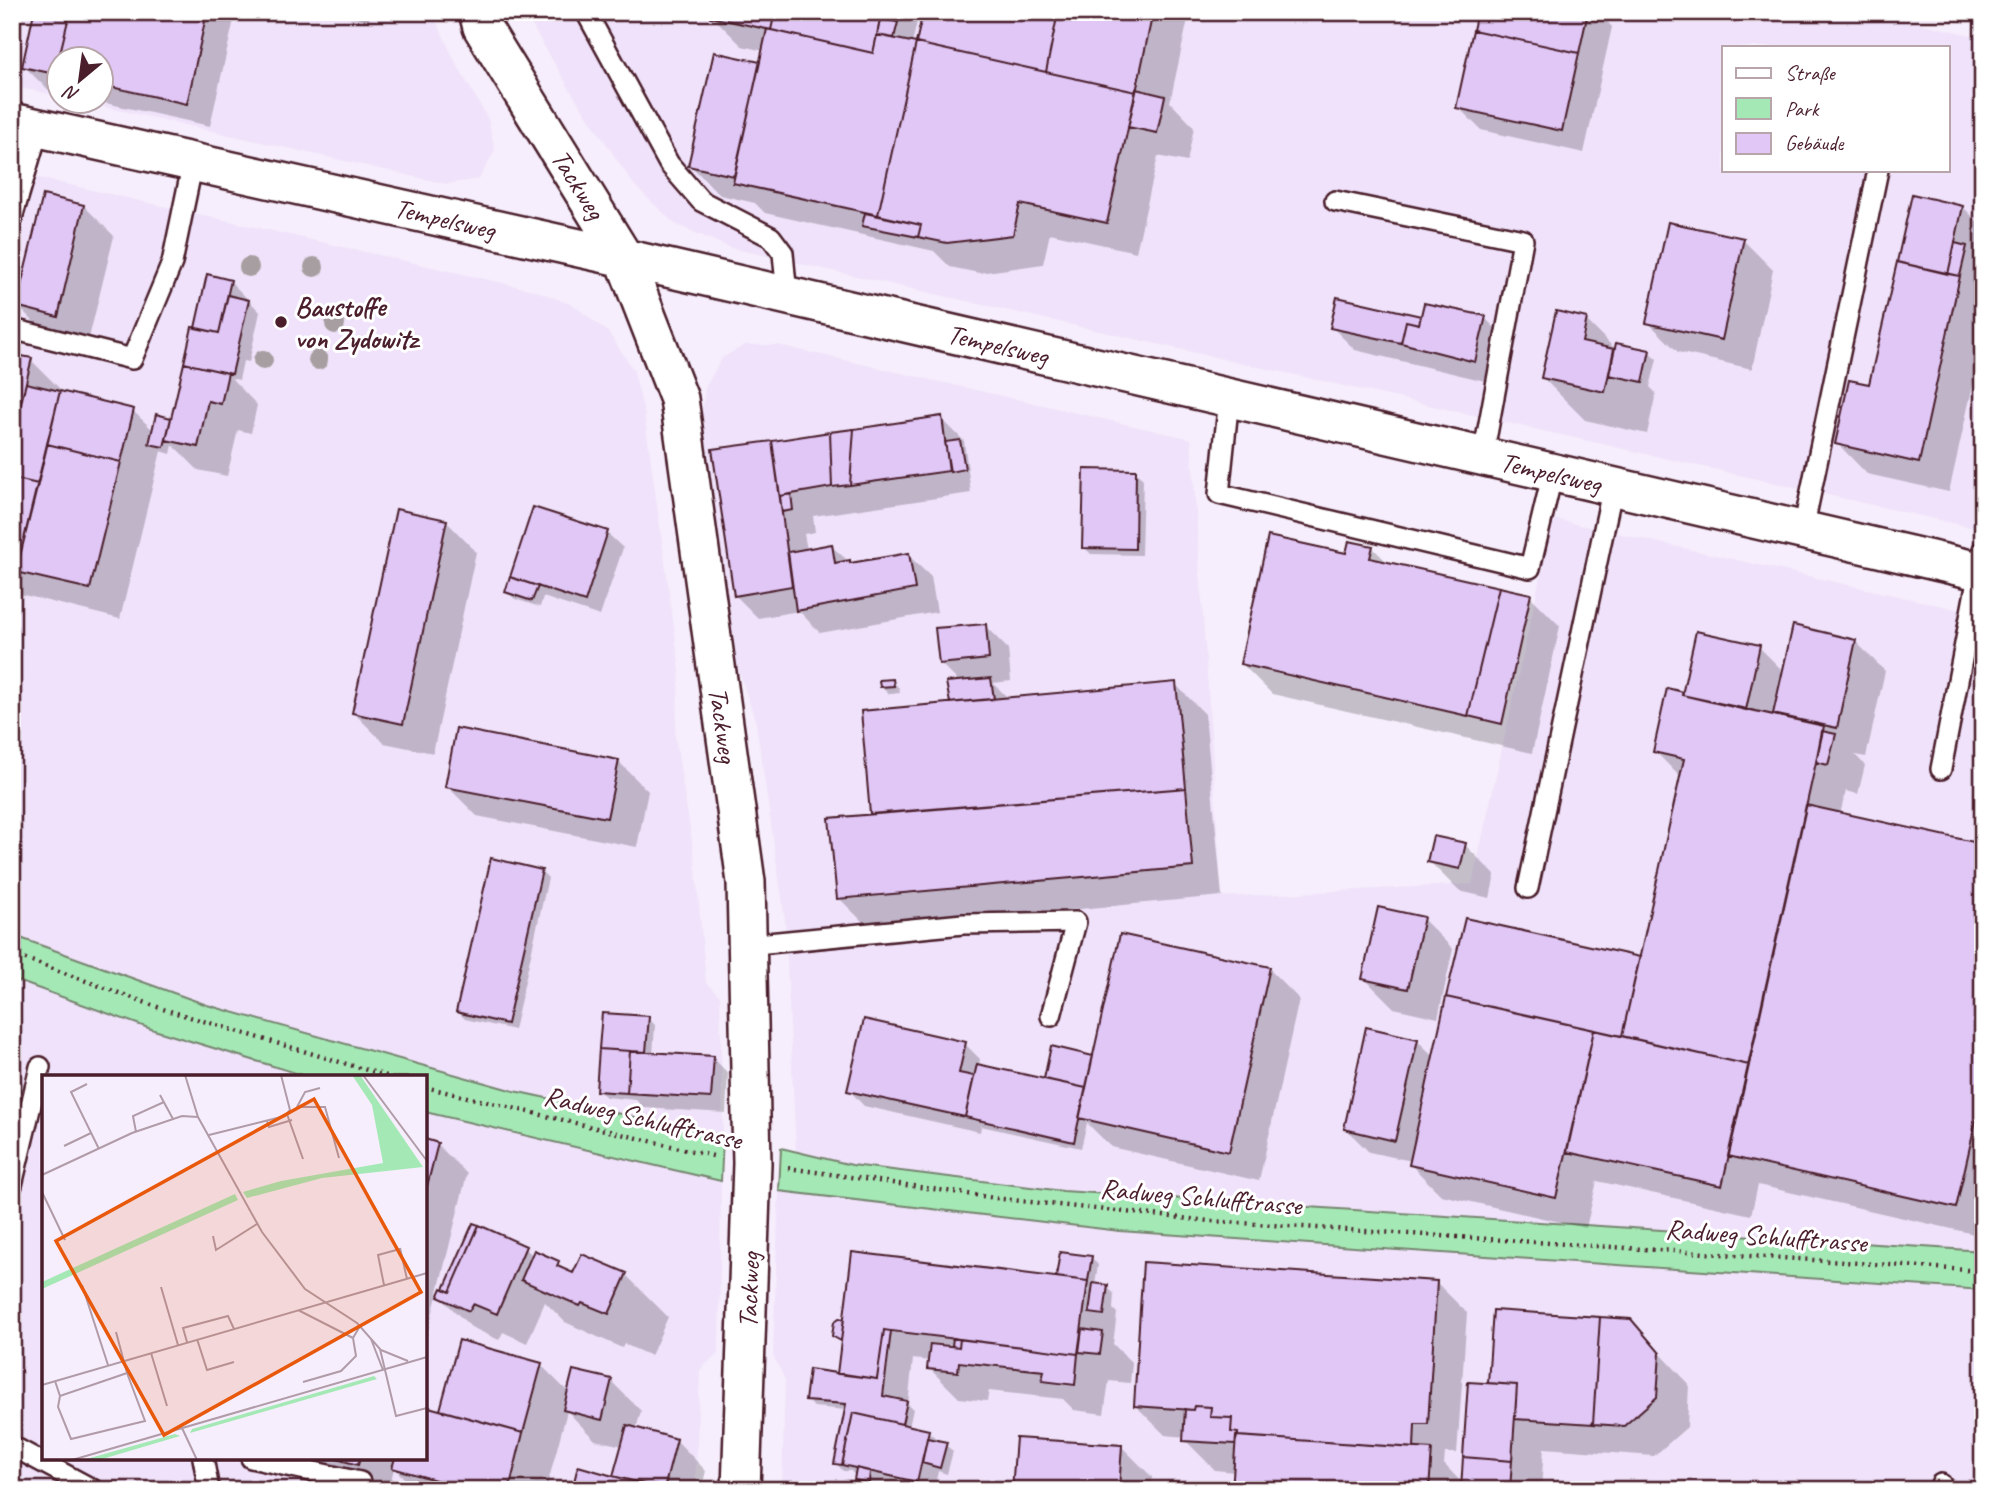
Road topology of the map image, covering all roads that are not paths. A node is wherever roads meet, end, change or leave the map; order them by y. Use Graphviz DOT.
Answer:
graph roads {
  1 [pos="478,12"];
  2 [pos="586,12"];
  3 [pos="26,125"];
  4 [pos="193,162"];
  5 [pos="1878,172"];
  6 [pos="1335,201"];
  7 [pos="12,218"];
  8 [pos="624,258"];
  9 [pos="787,296"];
  10 [pos="12,330"];
  11 [pos="1229,398"];
  12 [pos="1483,456"];
  13 [pos="1553,472"];
  14 [pos="1613,486"];
  15 [pos="1803,530"];
  16 [pos="1982,564"];
  17 [pos="1941,769"];
  18 [pos="1528,888"];
  19 [pos="747,945"];
  20 [pos="1051,1016"];
  21 [pos="40,1067"];
  22 [pos="12,1185"];
  23 [pos="12,1446"];
  24 [pos="203,1460"];
  25 [pos="260,1460"];
  26 [pos="94,1490"];
  27 [pos="209,1490"];
  28 [pos="358,1490"];
  29 [pos="741,1490"];
  1 -- 8 [label="street, Tackweg"];
  2 -- 9 [label="lane"];
  3 -- 4 [label="street, Tempelsweg"];
  3 -- 7 [label="lane"];
  4 -- 8 [label="street, Tempelsweg"];
  4 -- 10 [label="lane"];
  5 -- 15 [label="lane"];
  6 -- 12 [label="lane"];
  8 -- 9 [label="street, Tempelsweg"];
  8 -- 19 [label="street, Tackweg"];
  9 -- 11 [label="street, Tempelsweg"];
  11 -- 12 [label="street, Tempelsweg"];
  11 -- 13 [label="lane"];
  12 -- 13 [label="street, Tempelsweg"];
  13 -- 14 [label="street, Tempelsweg"];
  14 -- 15 [label="street, Tempelsweg"];
  14 -- 18 [label="lane"];
  15 -- 16 [label="street, Tempelsweg"];
  16 -- 17 [label="lane"];
  19 -- 20 [label="lane"];
  19 -- 29 [label="street, Tackweg"];
  21 -- 22 [label="lane"];
  23 -- 26 [label="lane"];
  24 -- 27 [label="lane"];
  25 -- 28 [label="lane"];
}
